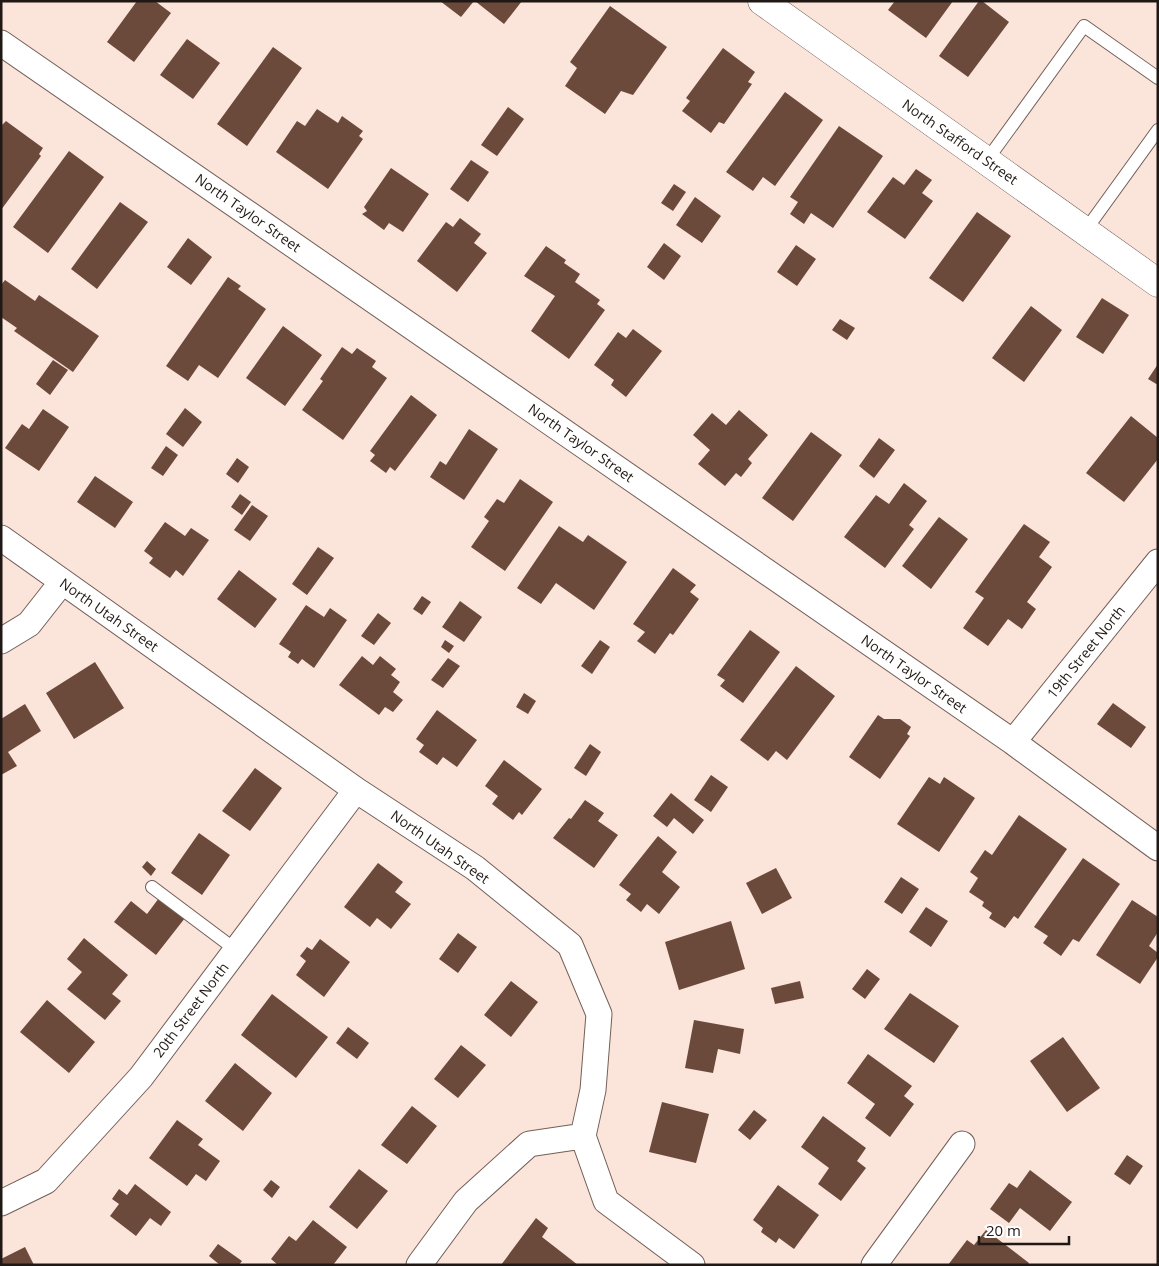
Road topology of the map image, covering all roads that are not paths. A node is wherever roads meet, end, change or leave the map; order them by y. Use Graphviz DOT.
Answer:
graph roads {
  1 [pos="762,1"];
  2 [pos="1,43"];
  3 [pos="1158,78"];
  4 [pos="1158,130"];
  5 [pos="987,160"];
  6 [pos="1085,230"];
  7 [pos="1158,283"];
  8 [pos="1,538"];
  9 [pos="1158,562"];
  10 [pos="62,582"];
  11 [pos="1,641"];
  12 [pos="1013,742"];
  13 [pos="356,790"];
  14 [pos="1158,848"];
  15 [pos="152,887"];
  16 [pos="236,950"];
  17 [pos="583,1136"];
  18 [pos="962,1144"];
  19 [pos="1,1203"];
  20 [pos="419,1265"];
  21 [pos="692,1265"];
  22 [pos="874,1265"];
  1 -- 5 [label="street, North Stafford Street"];
  2 -- 12 [label="street, North Taylor Street"];
  3 -- 5 [label="lane"];
  4 -- 6 [label="lane"];
  5 -- 6 [label="street, North Stafford Street"];
  6 -- 7 [label="street, North Stafford Street"];
  8 -- 10 [label="street, North Utah Street"];
  9 -- 12 [label="street, 19th Street North"];
  10 -- 11 [label="street"];
  10 -- 13 [label="street, North Utah Street"];
  12 -- 14 [label="street, North Taylor Street"];
  13 -- 16 [label="street, 20th Street North"];
  13 -- 17 [label="street, North Utah Street"];
  15 -- 16 [label="lane"];
  16 -- 19 [label="street, 20th Street North"];
  17 -- 20 [label="street"];
  17 -- 21 [label="street"];
  18 -- 22 [label="street"];
}
